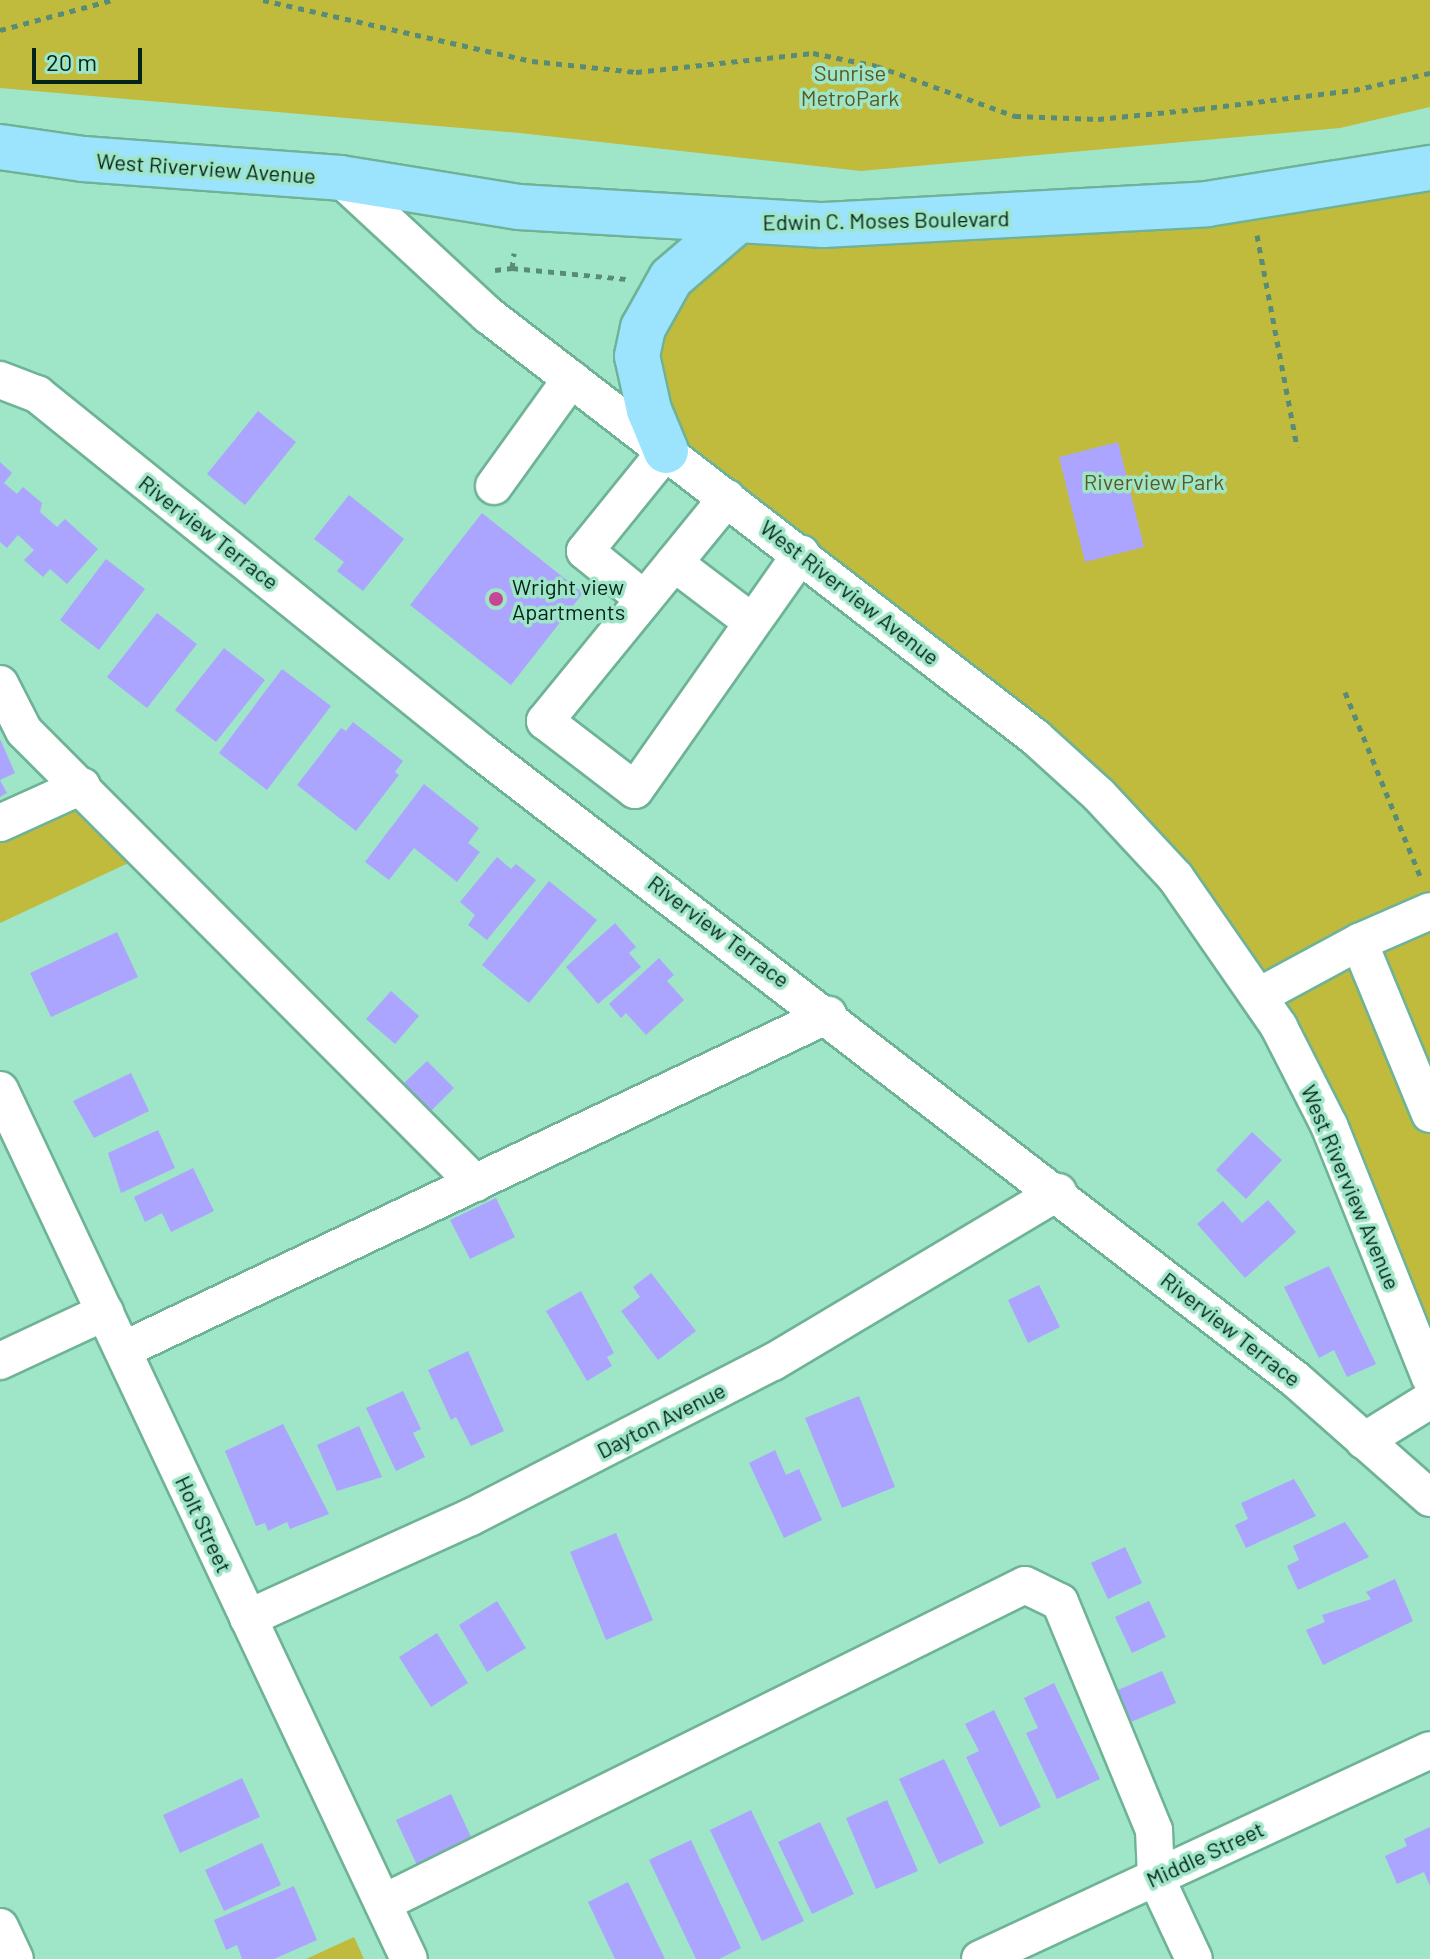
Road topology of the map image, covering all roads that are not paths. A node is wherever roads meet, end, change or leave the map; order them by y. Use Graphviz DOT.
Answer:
graph roads {
  1 [pos="0,147"];
  2 [pos="1430,168"];
  3 [pos="340,178"];
  4 [pos="735,223"];
  5 [pos="571,379"];
  6 [pos="0,380"];
  7 [pos="666,451"];
  8 [pos="494,486"];
  9 [pos="727,498"];
  10 [pos="801,554"];
  11 [pos="674,563"];
  12 [pos="644,599"];
  13 [pos="752,622"];
  14 [pos="0,684"];
  15 [pos="82,786"];
  16 [pos="0,823"];
  17 [pos="1427,898"];
  18 [pos="1359,942"];
  19 [pos="1259,996"];
  20 [pos="828,1015"];
  21 [pos="0,1090"];
  22 [pos="1430,1114"];
  23 [pos="475,1183"];
  24 [pos="1058,1192"];
  25 [pos="105,1312"];
  26 [pos="123,1350"];
  27 [pos="0,1361"];
  28 [pos="1430,1378"];
  29 [pos="1430,1400"];
  30 [pos="1364,1441"];
  31 [pos="1430,1498"];
  32 [pos="248,1618"];
  33 [pos="1430,1750"];
  34 [pos="1156,1878"];
  35 [pos="383,1903"];
  36 [pos="0,1927"];
  37 [pos="15,1959"];
  38 [pos="409,1959"];
  39 [pos="980,1959"];
  40 [pos="1194,1959"];
  1 -- 3 [label="main road, West Riverview Avenue"];
  2 -- 4 [label="main road, Edwin C. Moses Boulevard"];
  3 -- 4 [label="main road, Edwin C. Moses Boulevard"];
  3 -- 5 [label="street, West Riverview Avenue"];
  4 -- 7 [label="main road"];
  5 -- 7 [label="street, West Riverview Avenue"];
  5 -- 8 [label="street"];
  6 -- 20 [label="street, Riverview Terrace"];
  7 -- 9 [label="street, West Riverview Avenue"];
  7 -- 12 [label="street"];
  9 -- 10 [label="street, West Riverview Avenue"];
  9 -- 11 [label="street"];
  10 -- 13 [label="street"];
  10 -- 19 [label="street, West Riverview Avenue"];
  11 -- 12 [label="street"];
  11 -- 13 [label="street"];
  12 -- 13 [label="street"];
  14 -- 15 [label="street"];
  15 -- 16 [label="street"];
  15 -- 23 [label="street"];
  17 -- 18 [label="street"];
  18 -- 19 [label="street"];
  18 -- 22 [label="street"];
  19 -- 28 [label="street, West Riverview Avenue"];
  20 -- 23 [label="street"];
  20 -- 24 [label="street, Riverview Terrace"];
  21 -- 25 [label="street, Holt Street"];
  23 -- 26 [label="street"];
  24 -- 30 [label="street, Riverview Terrace"];
  24 -- 32 [label="street, Dayton Avenue"];
  25 -- 26 [label="street, Holt Street"];
  25 -- 27 [label="street"];
  26 -- 32 [label="street, Holt Street"];
  29 -- 30 [label="street"];
  30 -- 31 [label="street, Riverview Terrace"];
  32 -- 35 [label="street, Holt Street"];
  33 -- 34 [label="street, Middle Street"];
  34 -- 35 [label="street"];
  34 -- 39 [label="street, Middle Street"];
  34 -- 40 [label="street"];
  35 -- 38 [label="street, Holt Street"];
  36 -- 37 [label="street"];
}
